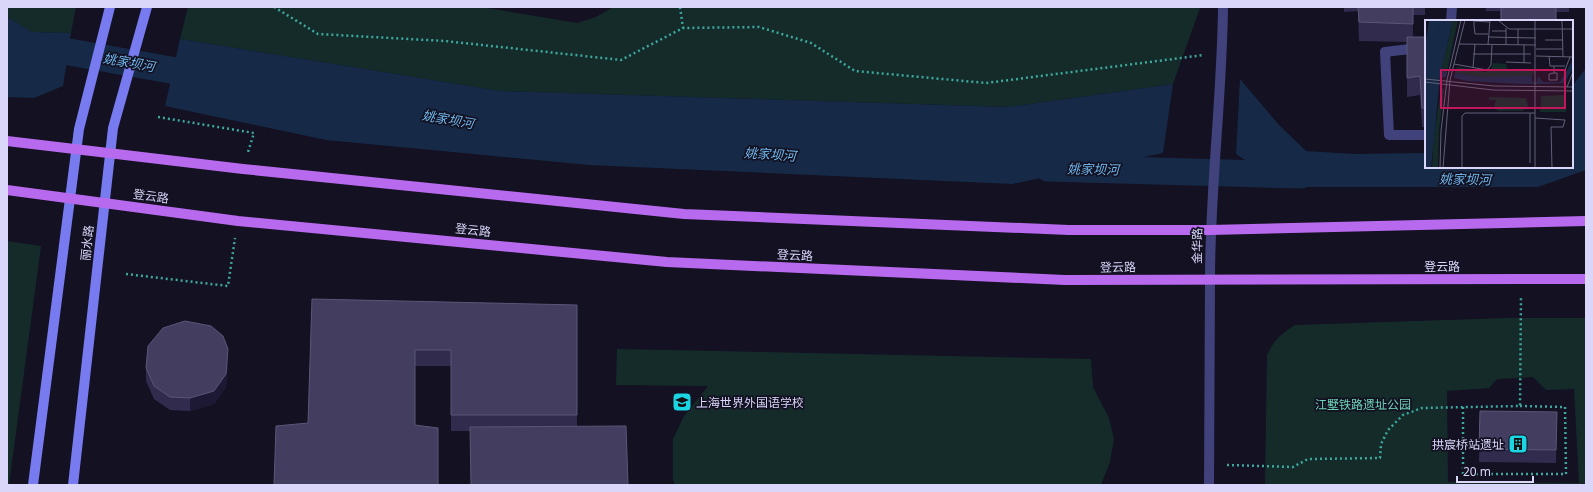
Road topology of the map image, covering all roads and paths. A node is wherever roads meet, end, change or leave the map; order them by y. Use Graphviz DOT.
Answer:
graph roads {
  1 [pos="110,7"];
  2 [pos="147,7"];
  3 [pos="274,7"];
  4 [pos="680,7"];
  5 [pos="1222,7"];
  6 [pos="1452,7"];
  7 [pos="1451,20"];
  8 [pos="683,28"];
  9 [pos="1425,46"];
  10 [pos="1222,53"];
  11 [pos="158,117"];
  12 [pos="1425,135"];
  13 [pos="7,141"];
  14 [pos="244,169"];
  15 [pos="7,190"];
  16 [pos="238,221"];
  17 [pos="1586,221"];
  18 [pos="1210,230"];
  19 [pos="126,274"];
  20 [pos="1210,279"];
  21 [pos="1521,279"];
  22 [pos="1586,279"];
  23 [pos="1520,406"];
  24 [pos="1463,407"];
  25 [pos="1209,464"];
  26 [pos="34,485"];
  27 [pos="73,485"];
  28 [pos="1209,485"];
  1 -- 26 [label="main road, 丽水路"];
  2 -- 27 [label="main road, 丽水路"];
  3 -- 8 [label="path"];
  4 -- 8 [label="path"];
  5 -- 10 [label="street, 金华路"];
  6 -- 7 [label="street"];
  8 -- 10 [label="path"];
  9 -- 12 [label="street"];
  10 -- 18 [label="street, 金华路"];
  11 -- 14 [label="path"];
  13 -- 14 [label="main road, bridge"];
  14 -- 18 [label="main road, bridge"];
  15 -- 16 [label="main road, 登云路, bridge"];
  16 -- 19 [label="path"];
  16 -- 20 [label="main road, 登云路, bridge"];
  17 -- 18 [label="main road"];
  18 -- 20 [label="street, 金华路"];
  20 -- 21 [label="main road, 登云路"];
  20 -- 25 [label="street, 金华路"];
  21 -- 22 [label="main road, 登云路"];
  21 -- 23 [label="path"];
  23 -- 24 [label="path"];
  23 -- 24 [label="path"];
  24 -- 25 [label="path"];
  25 -- 28 [label="street, 金华路"];
}
